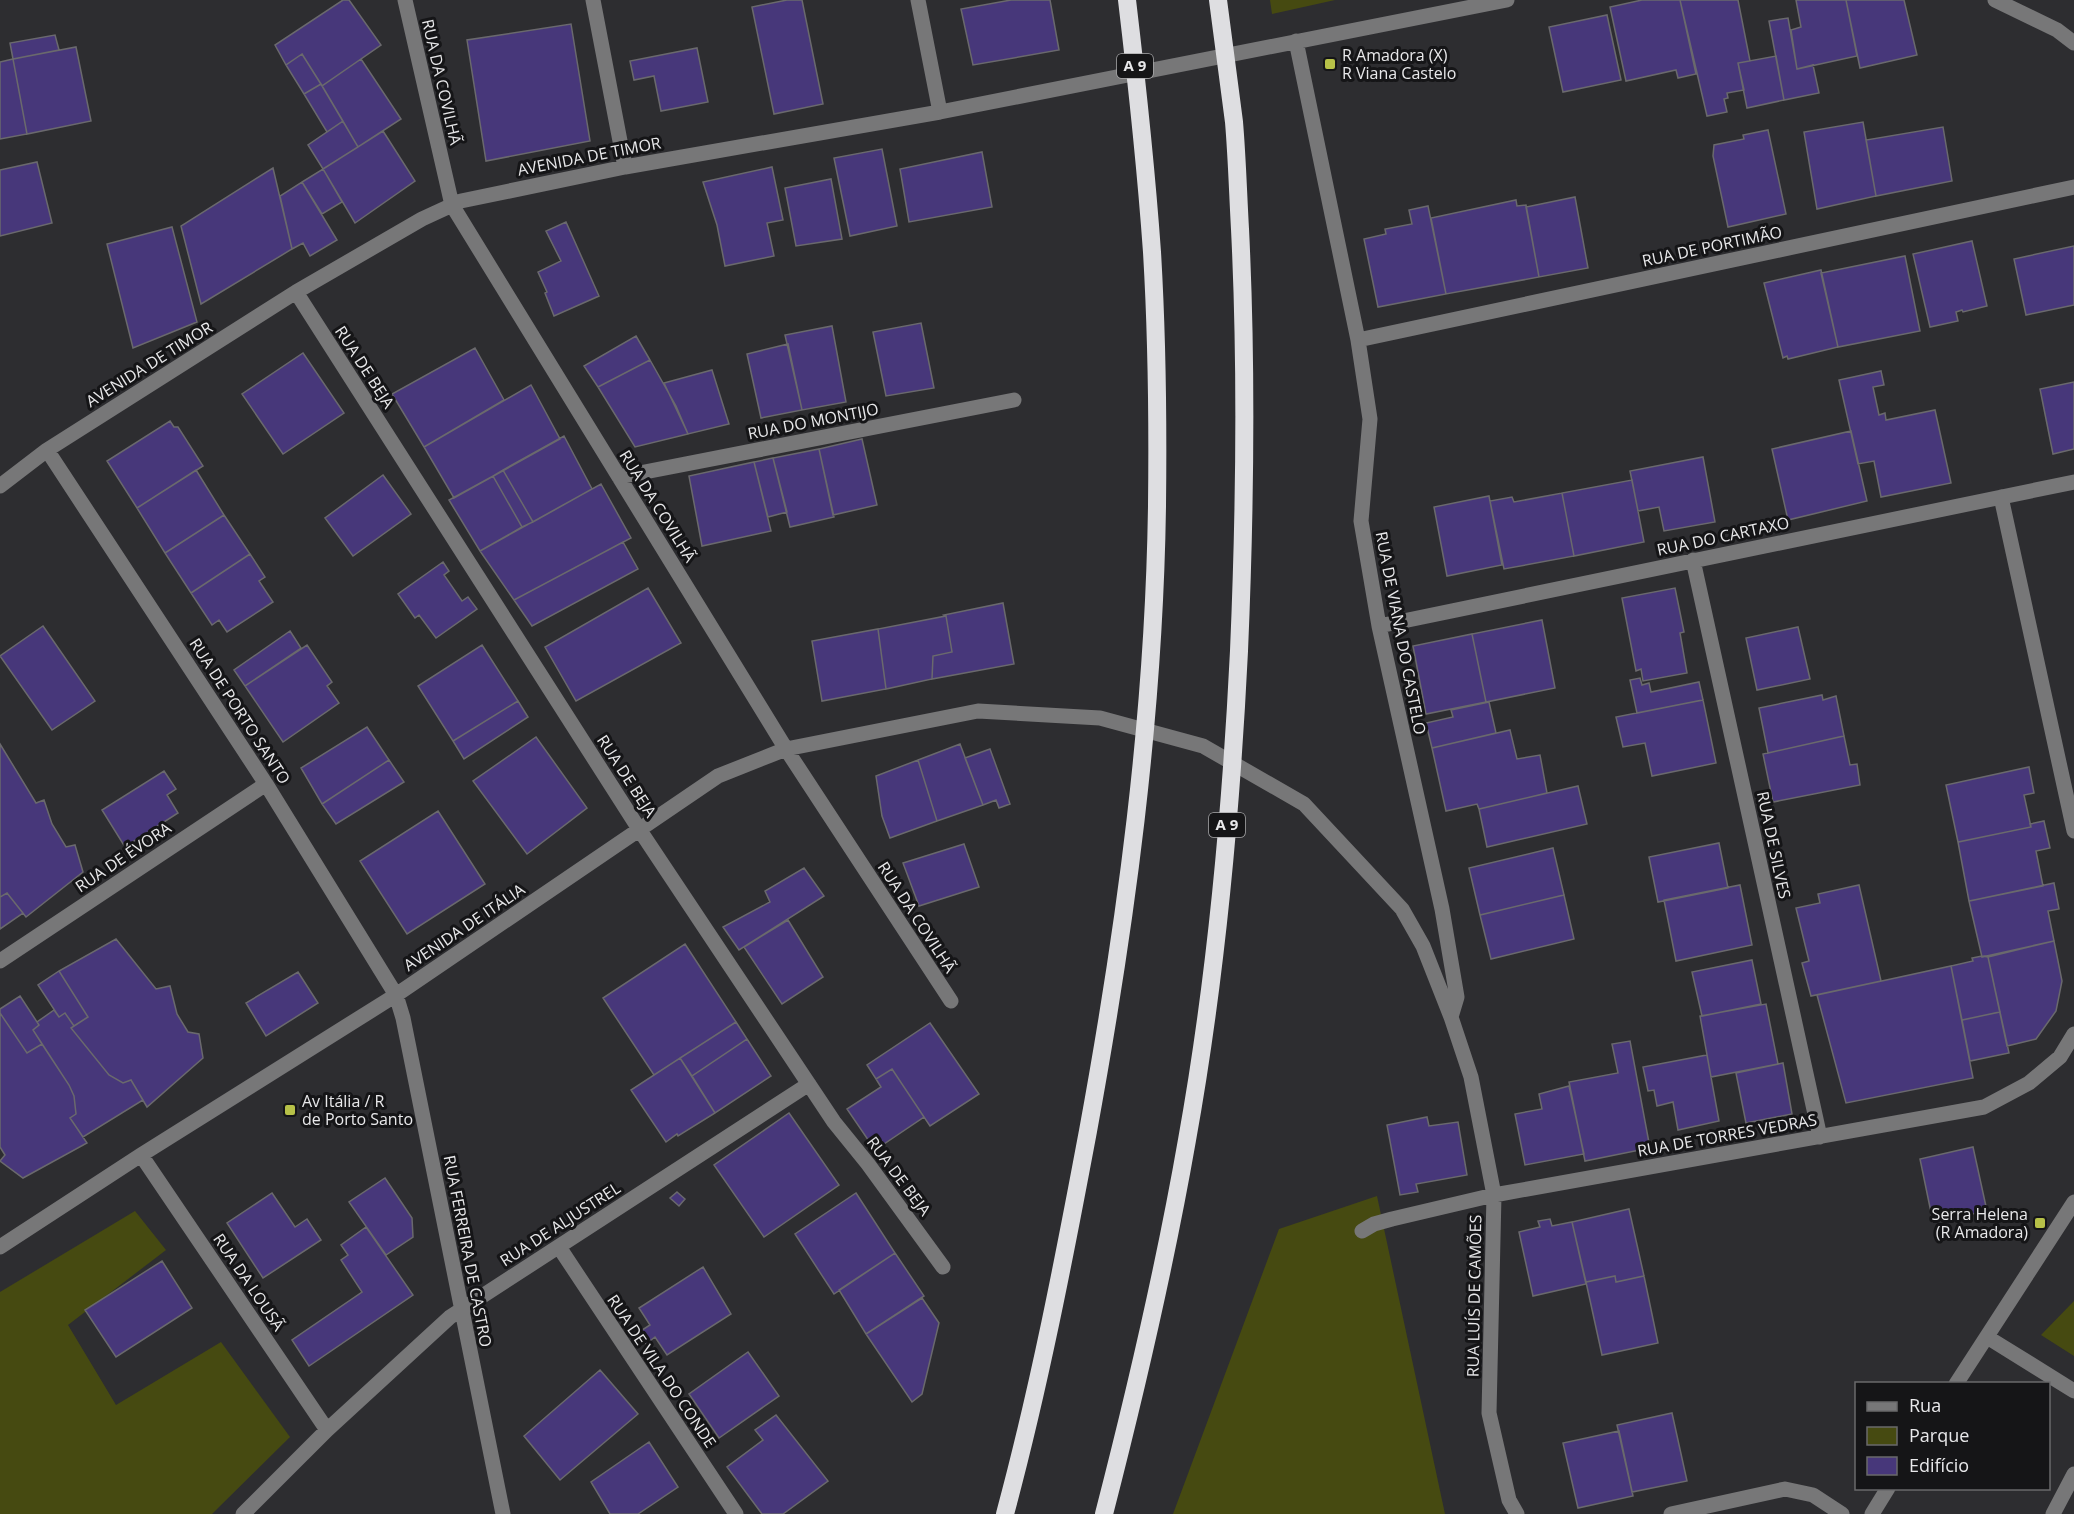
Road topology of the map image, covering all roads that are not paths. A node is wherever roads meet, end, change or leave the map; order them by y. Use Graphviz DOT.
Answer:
graph roads {
  1 [pos="405,0"];
  2 [pos="593,0"];
  3 [pos="918,0"];
  4 [pos="1127,0"];
  5 [pos="1218,0"];
  6 [pos="1995,0"];
  7 [pos="1500,1"];
  8 [pos="1296,41"];
  9 [pos="2074,43"];
  10 [pos="940,112"];
  11 [pos="625,167"];
  12 [pos="2074,187"];
  13 [pos="452,205"];
  14 [pos="296,292"];
  15 [pos="1358,340"];
  16 [pos="1014,400"];
  17 [pos="47,450"];
  18 [pos="619,477"];
  19 [pos="2074,482"];
  20 [pos="0,486"];
  21 [pos="2001,498"];
  22 [pos="1693,560"];
  23 [pos="1378,626"];
  24 [pos="786,749"];
  25 [pos="266,784"];
  26 [pos="639,829"];
  27 [pos="2074,831"];
  28 [pos="1378,881"];
  29 [pos="0,961"];
  30 [pos="396,995"];
  31 [pos="951,1001"];
  32 [pos="1451,1017"];
  33 [pos="2074,1034"];
  34 [pos="809,1084"];
  35 [pos="1820,1137"];
  36 [pos="141,1155"];
  37 [pos="1494,1195"];
  38 [pos="2074,1202"];
  39 [pos="1362,1231"];
  40 [pos="0,1247"];
  41 [pos="559,1247"];
  42 [pos="943,1268"];
  43 [pos="461,1310"];
  44 [pos="1987,1336"];
  45 [pos="1957,1382"];
  46 [pos="2074,1391"];
  47 [pos="327,1430"];
  48 [pos="2074,1474"];
  49 [pos="1887,1490"];
  50 [pos="243,1514"];
  51 [pos="503,1514"];
  52 [pos="736,1514"];
  53 [pos="1005,1514"];
  54 [pos="1104,1514"];
  55 [pos="1517,1514"];
  56 [pos="1671,1514"];
  57 [pos="1842,1514"];
  58 [pos="1872,1514"];
  59 [pos="2053,1514"];
  1 -- 13 [label="street, RUA DA COVILHÃ"];
  2 -- 11 [label="street"];
  3 -- 10 [label="street"];
  4 -- 53 [label="highway, A 9"];
  5 -- 54 [label="highway, A 9"];
  6 -- 9 [label="street"];
  7 -- 8 [label="street, AVENIDA DE TIMOR"];
  8 -- 10 [label="street, AVENIDA DE TIMOR"];
  8 -- 15 [label="street, RUA DE VIANA DO CASTELO"];
  10 -- 11 [label="street, AVENIDA DE TIMOR"];
  11 -- 13 [label="street, AVENIDA DE TIMOR"];
  12 -- 15 [label="street, RUA DE PORTIMÃO"];
  13 -- 14 [label="street, AVENIDA DE TIMOR"];
  13 -- 18 [label="street, RUA DA COVILHÃ"];
  14 -- 17 [label="street, AVENIDA DE TIMOR"];
  14 -- 26 [label="street, RUA DE BEJA"];
  15 -- 23 [label="street, RUA DE VIANA DO CASTELO"];
  16 -- 18 [label="street, RUA DO MONTIJO"];
  17 -- 20 [label="street, AVENIDA DE TIMOR"];
  17 -- 25 [label="street, RUA DE PORTO SANTO"];
  18 -- 24 [label="street, RUA DA COVILHÃ"];
  19 -- 21 [label="street, RUA DO CARTAXO"];
  21 -- 22 [label="street, RUA DO CARTAXO"];
  21 -- 27 [label="street"];
  22 -- 23 [label="street, RUA DO CARTAXO"];
  22 -- 35 [label="street, RUA DE SILVES"];
  23 -- 32 [label="street, RUA DE VIANA DO CASTELO"];
  24 -- 26 [label="street, AVENIDA DE ITÁLIA"];
  24 -- 28 [label="street, AVENIDA DE ITÁLIA"];
  24 -- 31 [label="street, RUA DA COVILHÃ"];
  25 -- 29 [label="street, RUA DE ÉVORA"];
  25 -- 30 [label="street, RUA DE PORTO SANTO"];
  26 -- 30 [label="street, AVENIDA DE ITÁLIA"];
  26 -- 34 [label="street, RUA DE BEJA"];
  28 -- 32 [label="street, RUA LUÍS DE CAMÕES"];
  30 -- 36 [label="street, AVENIDA DE ITÁLIA"];
  30 -- 43 [label="street, RUA FERREIRA DE CASTRO"];
  32 -- 37 [label="street, RUA LUÍS DE CAMÕES"];
  33 -- 35 [label="street, RUA DE TORRES VEDRAS"];
  34 -- 41 [label="street, RUA DE ALJUSTREL"];
  34 -- 42 [label="street, RUA DE BEJA"];
  35 -- 37 [label="street, RUA DE TORRES VEDRAS"];
  36 -- 40 [label="street, AVENIDA DE ITÁLIA"];
  36 -- 47 [label="street, RUA DA LOUSÃ"];
  37 -- 39 [label="street, RUA DE TORRES VEDRAS"];
  37 -- 55 [label="street, RUA LUÍS DE CAMÕES"];
  38 -- 44 [label="street"];
  41 -- 43 [label="street, RUA DE ALJUSTREL"];
  41 -- 52 [label="street, RUA DE VILA DO CONDE"];
  43 -- 47 [label="street, RUA DE ALJUSTREL"];
  43 -- 51 [label="street, RUA FERREIRA DE CASTRO"];
  44 -- 45 [label="street"];
  44 -- 46 [label="street"];
  47 -- 50 [label="street, RUA DE ALJUSTREL"];
  48 -- 59 [label="street"];
  49 -- 58 [label="street"];
  56 -- 57 [label="street"];
}
